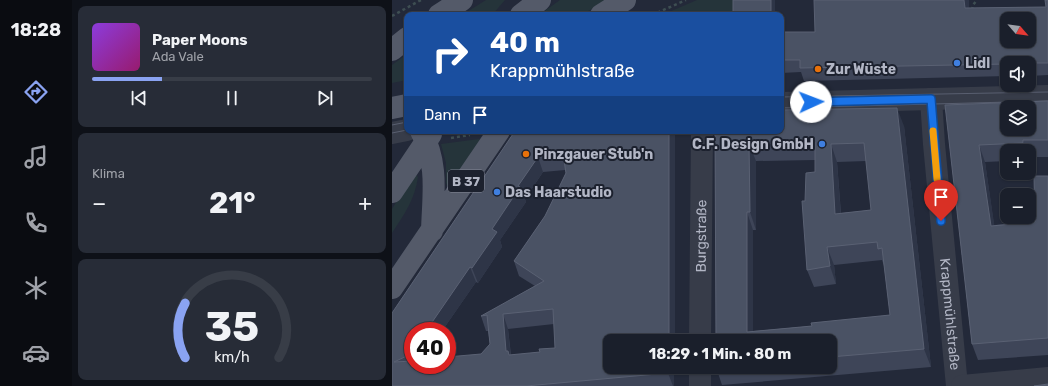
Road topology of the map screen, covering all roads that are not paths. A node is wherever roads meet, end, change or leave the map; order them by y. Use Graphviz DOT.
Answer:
graph roads {
  1 [pos="462,0"];
  2 [pos="540,0"];
  3 [pos="625,0"];
  4 [pos="444,12"];
  5 [pos="525,12"];
  6 [pos="606,12"];
  7 [pos="404,40"];
  8 [pos="392,50"];
  9 [pos="1048,96"];
  10 [pos="931,99"];
  11 [pos="784,103"];
  12 [pos="404,131"];
  13 [pos="392,133"];
  14 [pos="427,134"];
  15 [pos="497,134"];
  16 [pos="702,134"];
  17 [pos="392,192"];
  18 [pos="432,230"];
  19 [pos="392,288"];
  20 [pos="700,334"];
  21 [pos="700,374"];
  22 [pos="1048,378"];
  23 [pos="700,386"];
  24 [pos="957,386"];
  25 [pos="962,386"];
  1 -- 4 [label="main road"];
  2 -- 5 [label="main road"];
  3 -- 6 [label="main road"];
  7 -- 8 [label="main road"];
  9 -- 10 [label="street"];
  10 -- 11 [label="street"];
  10 -- 24 [label="street, Krappmühlstraße"];
  12 -- 13 [label="street"];
  14 -- 17 [label="main road"];
  14 -- 18 [label="main road"];
  15 -- 18 [label="main road, B 37"];
  16 -- 20 [label="street, Burgstraße"];
  18 -- 19 [label="main road, B 37"];
  21 -- 23 [label="street"];
  22 -- 25 [label="street"];
}
